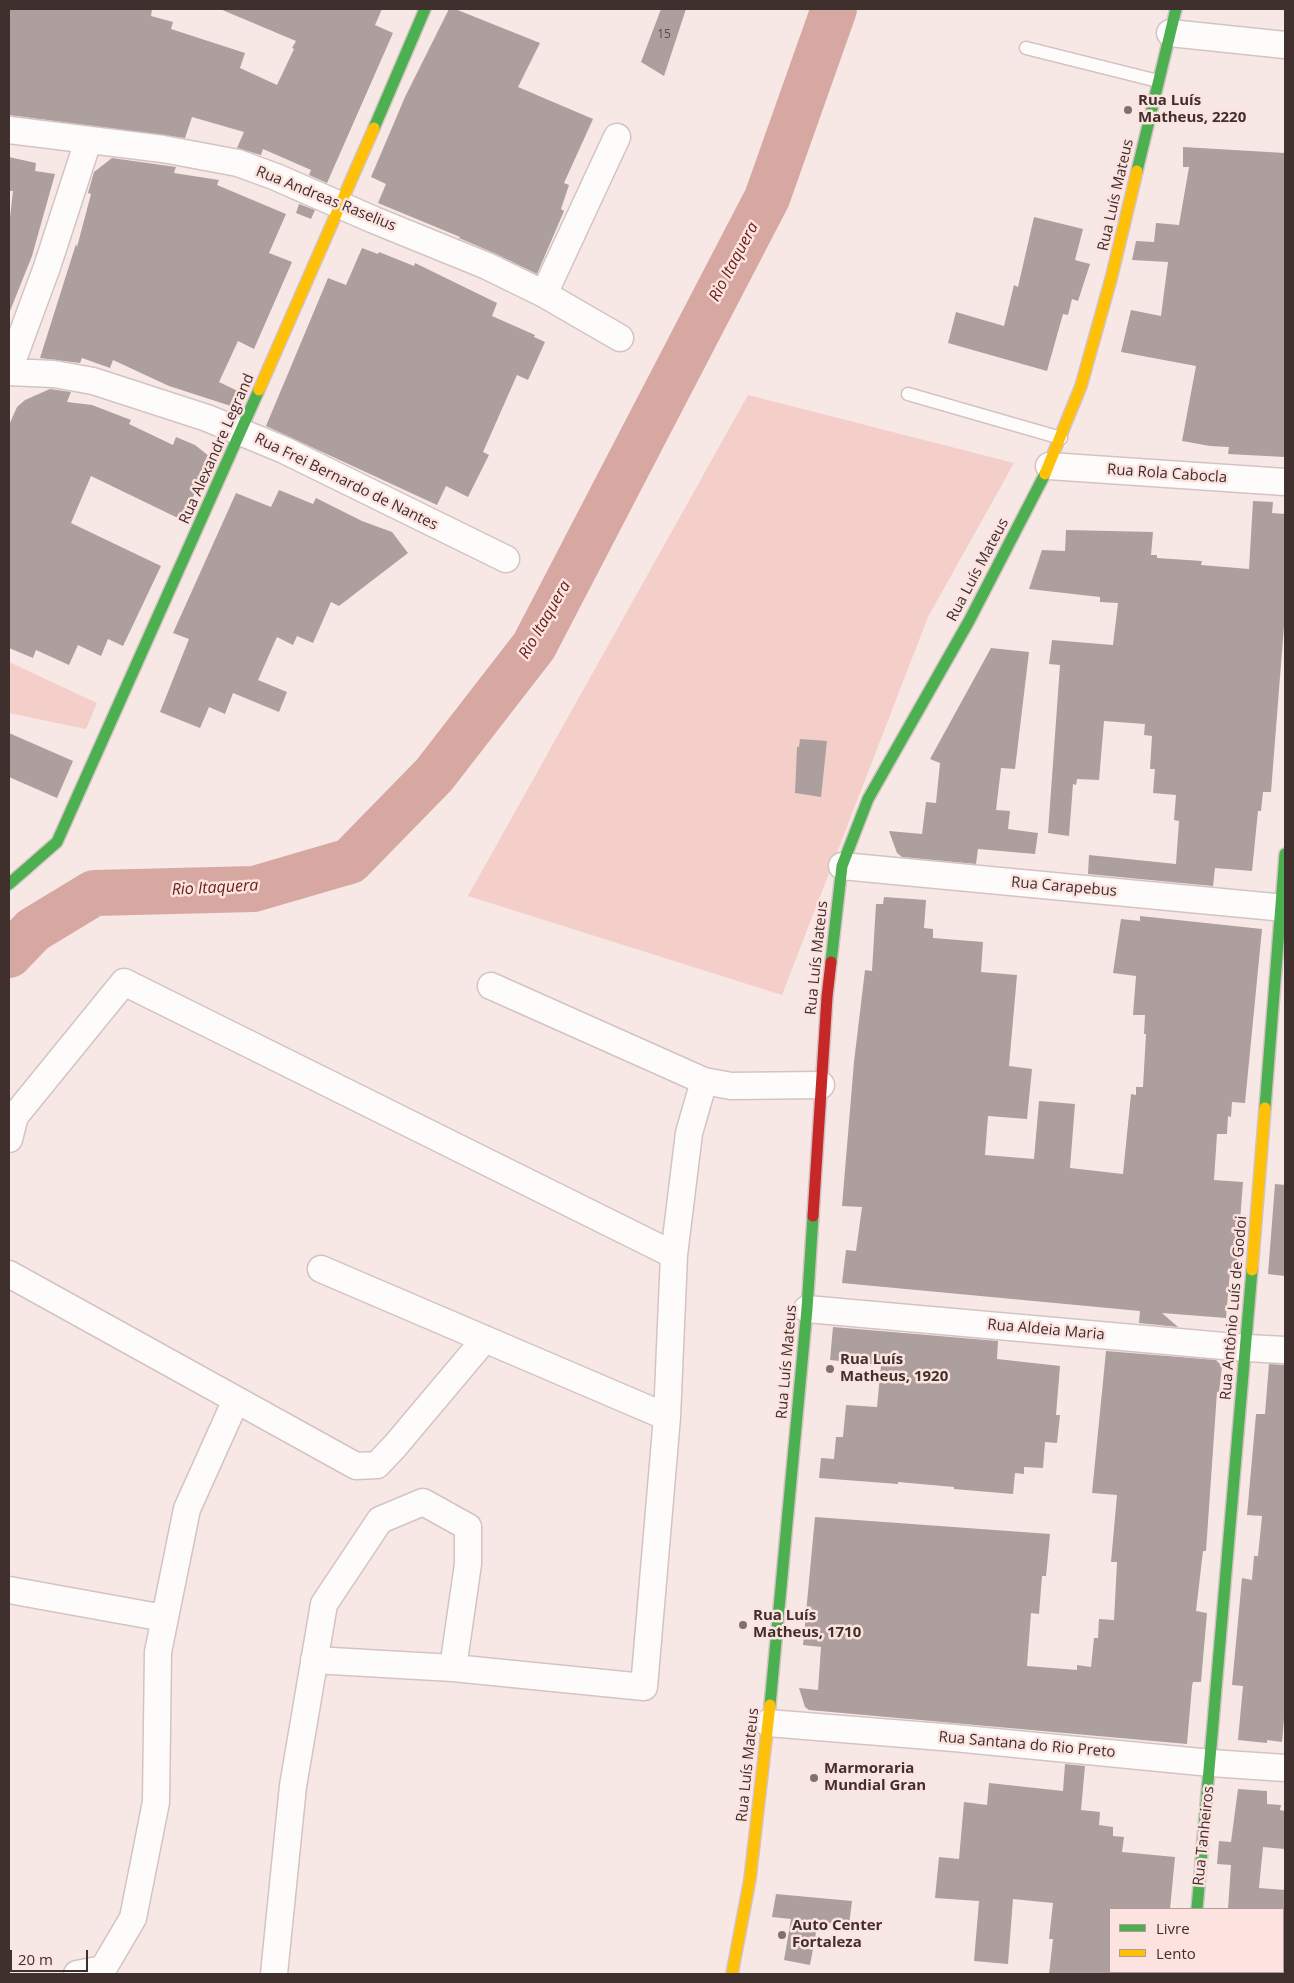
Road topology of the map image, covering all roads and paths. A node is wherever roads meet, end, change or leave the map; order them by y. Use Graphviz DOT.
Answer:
graph roads {
  1 [pos="425,9"];
  2 [pos="1173,21"];
  3 [pos="1285,45"];
  4 [pos="1026,48"];
  5 [pos="1158,81"];
  6 [pos="9,130"];
  7 [pos="617,137"];
  8 [pos="88,141"];
  9 [pos="342,205"];
  10 [pos="544,294"];
  11 [pos="620,338"];
  12 [pos="9,371"];
  13 [pos="908,394"];
  14 [pos="241,432"];
  15 [pos="1061,438"];
  16 [pos="1049,466"];
  17 [pos="1285,482"];
  18 [pos="506,559"];
  19 [pos="1285,854"];
  20 [pos="842,866"];
  21 [pos="9,884"];
  22 [pos="1282,908"];
  23 [pos="491,986"];
  24 [pos="704,1081"];
  25 [pos="821,1085"];
  26 [pos="9,1139"];
  27 [pos="674,1255"];
  28 [pos="322,1269"];
  29 [pos="9,1274"];
  30 [pos="807,1309"];
  31 [pos="486,1339"];
  32 [pos="1246,1348"];
  33 [pos="1285,1350"];
  34 [pos="236,1400"];
  35 [pos="667,1418"];
  36 [pos="9,1590"];
  37 [pos="164,1618"];
  38 [pos="314,1660"];
  39 [pos="453,1668"];
  40 [pos="768,1723"];
  41 [pos="1211,1763"];
  42 [pos="1285,1768"];
  43 [pos="1196,1908"];
  44 [pos="78,1974"];
  45 [pos="274,1974"];
  46 [pos="732,1974"];
  1 -- 9 [label="street, Rua Alexandre Legrand"];
  2 -- 3 [label="street"];
  2 -- 5 [label="street, Rua Luís Mateus"];
  4 -- 5 [label="lane"];
  5 -- 15 [label="street, Rua Luís Mateus"];
  6 -- 8 [label="street, Rua Andreas Raselius"];
  7 -- 10 [label="street"];
  8 -- 9 [label="street, Rua Andreas Raselius"];
  8 -- 12 [label="street"];
  9 -- 10 [label="street, Rua Andreas Raselius"];
  9 -- 14 [label="street, Rua Alexandre Legrand"];
  10 -- 11 [label="street, Rua Andreas Raselius"];
  12 -- 14 [label="street, Rua Frei Bernardo de Nantes"];
  13 -- 15 [label="lane"];
  14 -- 18 [label="street, Rua Frei Bernardo de Nantes"];
  14 -- 21 [label="street, Rua Alexandre Legrand"];
  15 -- 16 [label="street, Rua Luís Mateus"];
  16 -- 17 [label="street, Rua Rola Cabocla"];
  16 -- 20 [label="street, Rua Luís Mateus"];
  19 -- 22 [label="street, Rua Antônio Luís de Godoi"];
  20 -- 22 [label="street, Rua Carapebus"];
  20 -- 25 [label="street, Rua Luís Mateus"];
  22 -- 32 [label="street, Rua Antônio Luís de Godoi"];
  23 -- 24 [label="street"];
  24 -- 25 [label="street"];
  24 -- 27 [label="street"];
  25 -- 30 [label="street, Rua Luís Mateus"];
  26 -- 27 [label="street"];
  27 -- 35 [label="street"];
  28 -- 31 [label="street"];
  29 -- 34 [label="street"];
  30 -- 32 [label="street, Rua Aldeia Maria"];
  30 -- 40 [label="street, Rua Luís Mateus"];
  31 -- 34 [label="street"];
  31 -- 35 [label="street"];
  32 -- 33 [label="street, Rua Aldeia Maria"];
  32 -- 41 [label="street, Rua Antônio Luís de Godoi"];
  34 -- 37 [label="street"];
  35 -- 39 [label="street"];
  36 -- 37 [label="street"];
  37 -- 44 [label="street"];
  38 -- 39 [label="street"];
  38 -- 39 [label="street"];
  38 -- 45 [label="street"];
  40 -- 41 [label="street, Rua Santana do Rio Preto"];
  40 -- 46 [label="street, Rua Luís Mateus"];
  41 -- 42 [label="street, Rua Santana do Rio Preto"];
  41 -- 43 [label="street, Rua Tanheiros"];
}
